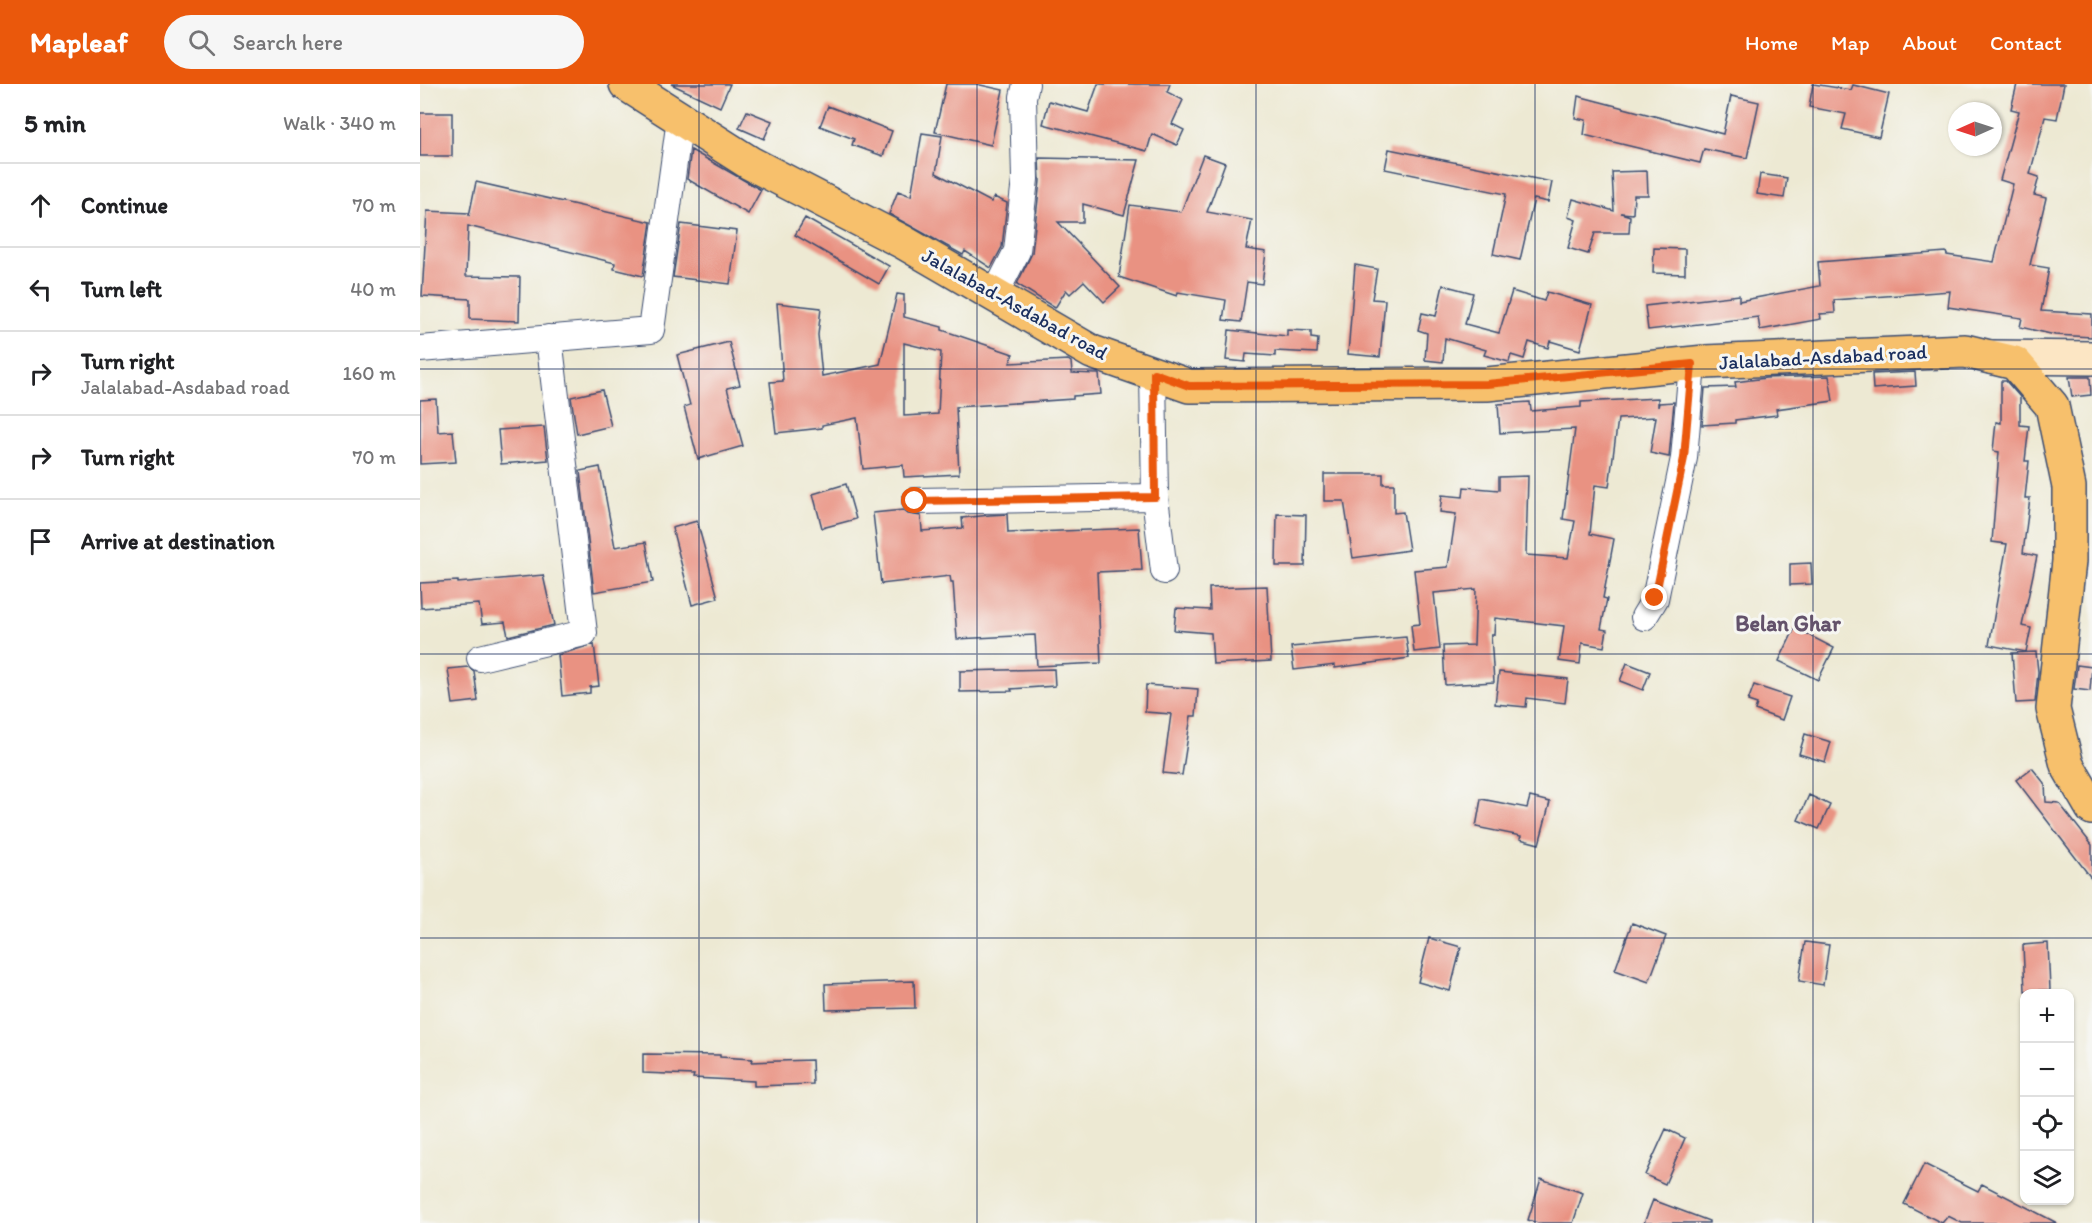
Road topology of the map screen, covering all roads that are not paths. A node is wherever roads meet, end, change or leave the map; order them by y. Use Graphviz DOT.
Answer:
graph roads {
  1 [pos="626,84"];
  2 [pos="1026,84"];
  3 [pos="680,119"];
  4 [pos="995,294"];
  5 [pos="549,338"];
  6 [pos="420,350"];
  7 [pos="1992,357"];
  8 [pos="2092,358"];
  9 [pos="1692,364"];
  10 [pos="1154,373"];
  11 [pos="1155,497"];
  12 [pos="915,501"];
  13 [pos="1164,571"];
  14 [pos="1644,617"];
  15 [pos="480,658"];
  16 [pos="2092,808"];
  1 -- 3 [label="main road, Jalalabad-Asdabad road"];
  2 -- 4 [label="street"];
  3 -- 4 [label="main road, Jalalabad-Asdabad road"];
  3 -- 5 [label="street"];
  4 -- 10 [label="main road, Jalalabad-Asdabad road"];
  5 -- 6 [label="street"];
  5 -- 15 [label="street"];
  7 -- 8 [label="street"];
  7 -- 9 [label="main road, Jalalabad-Asdabad road"];
  7 -- 16 [label="main road, Jalalabad-Asdabad road"];
  9 -- 10 [label="main road, Jalalabad-Asdabad road"];
  9 -- 14 [label="street"];
  10 -- 11 [label="street"];
  11 -- 12 [label="street"];
  11 -- 13 [label="street"];
}
